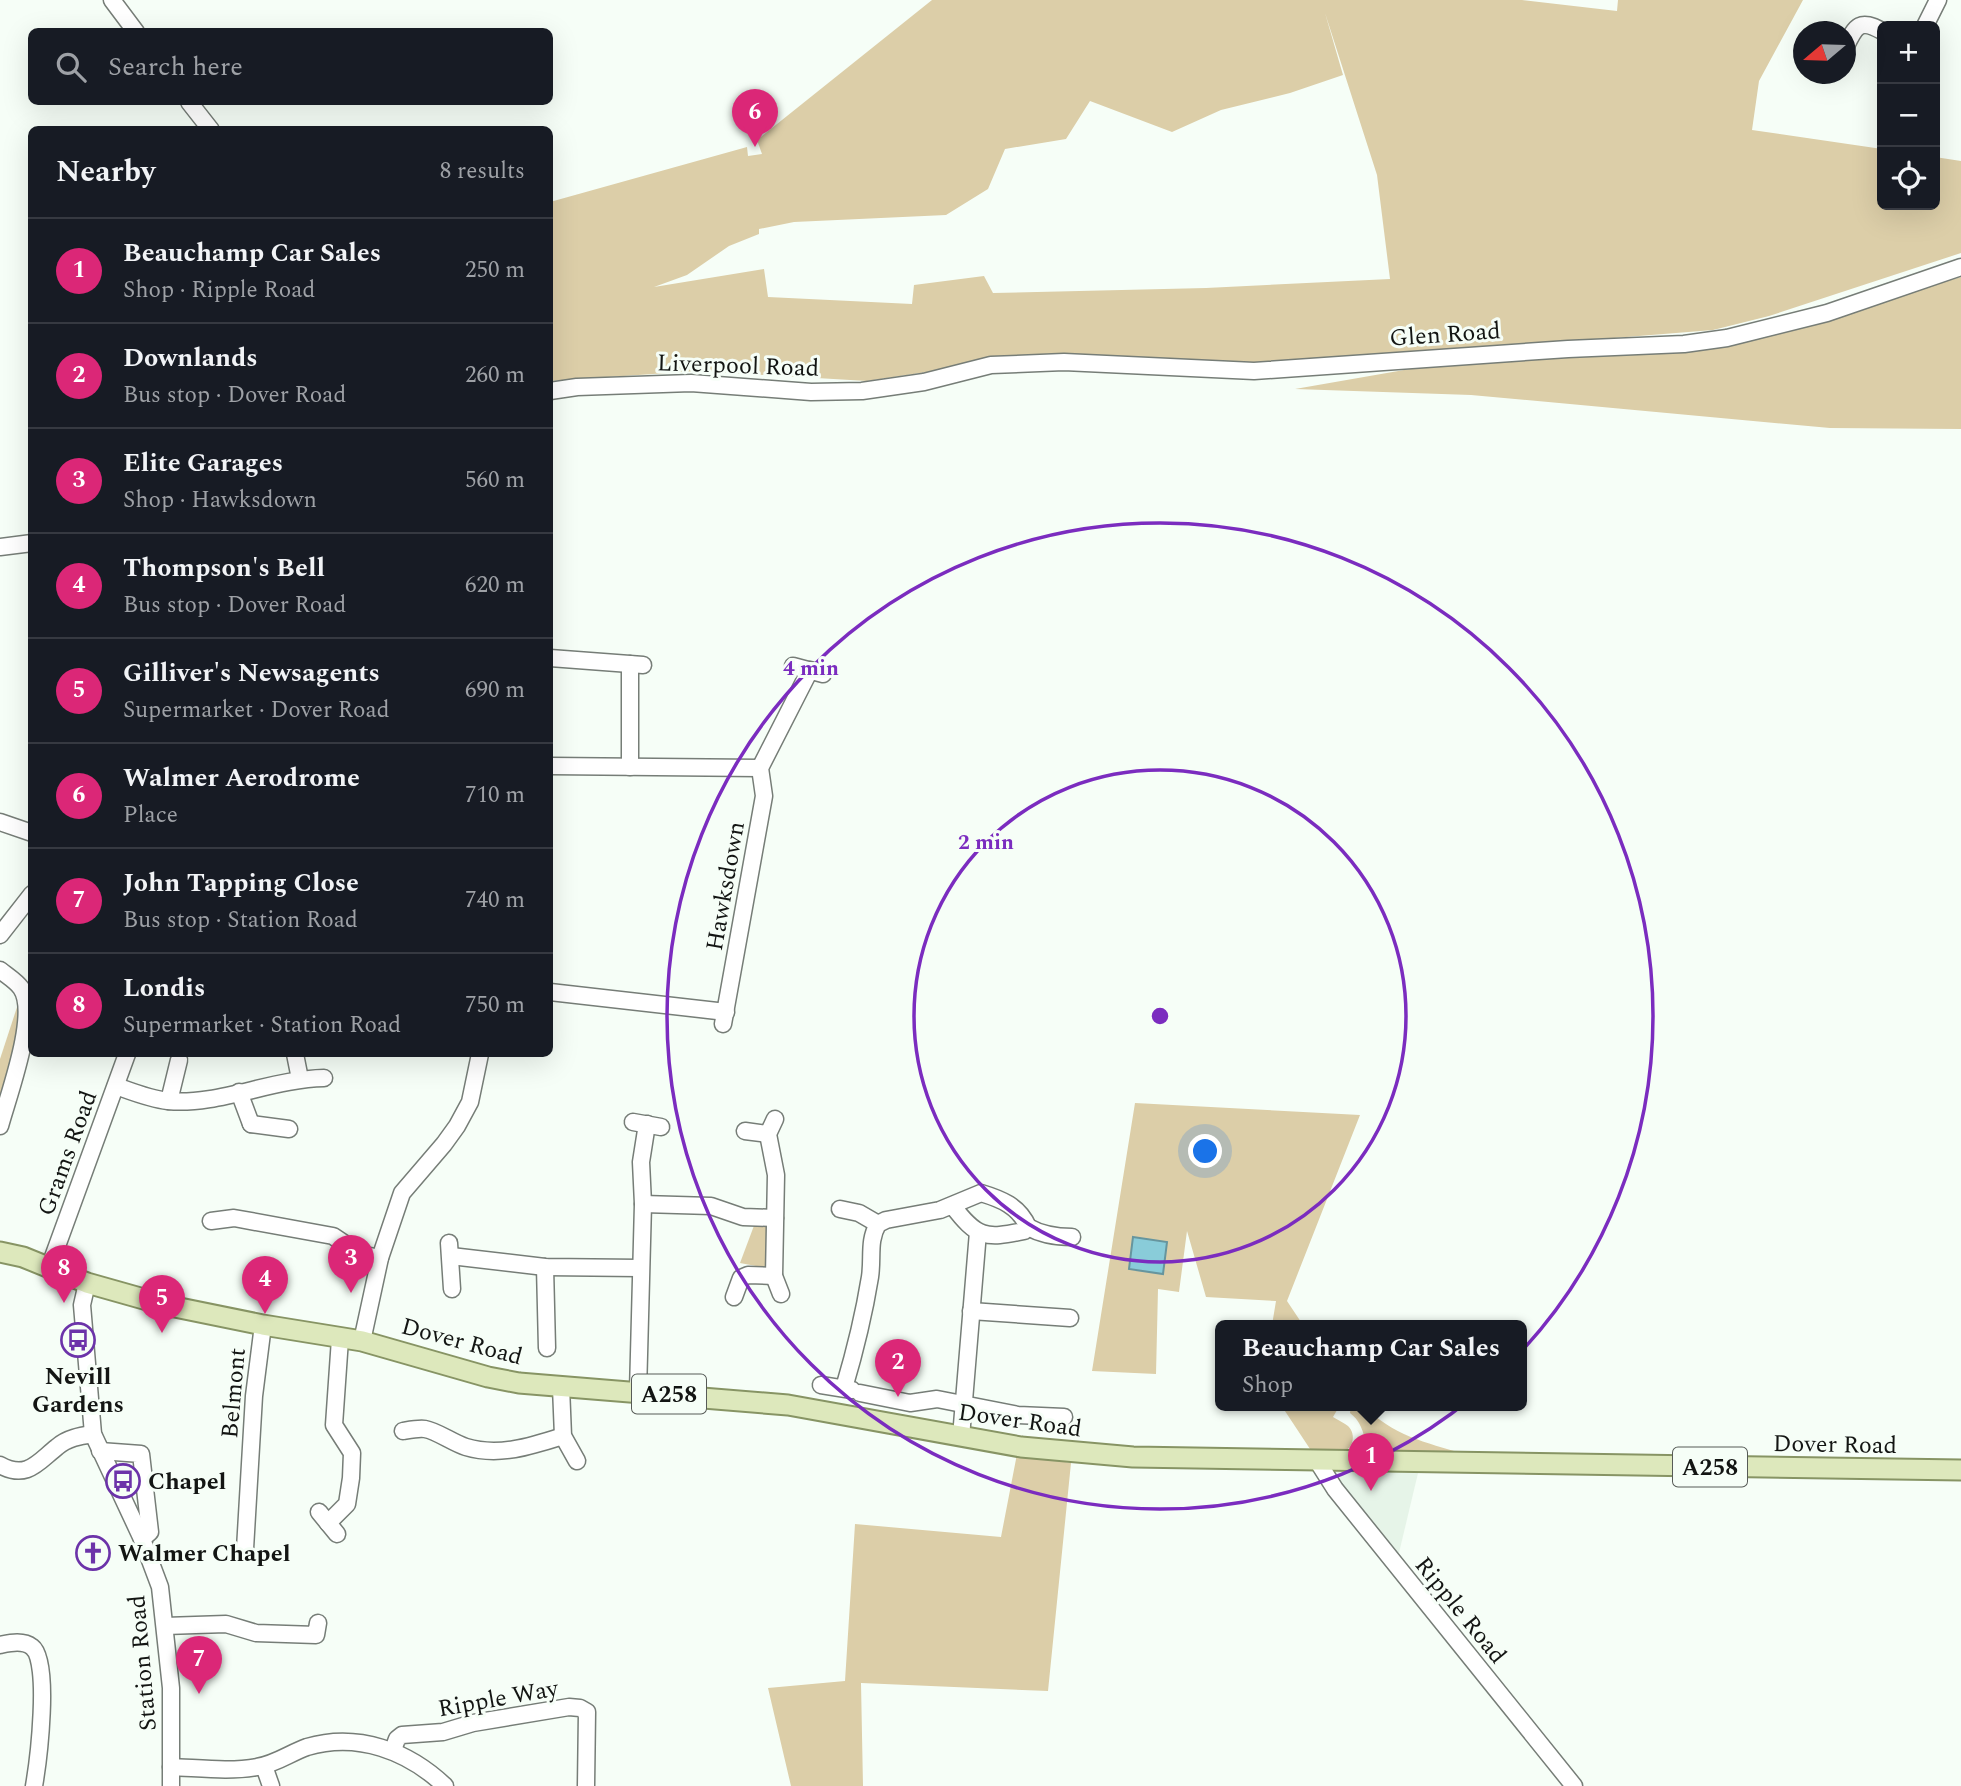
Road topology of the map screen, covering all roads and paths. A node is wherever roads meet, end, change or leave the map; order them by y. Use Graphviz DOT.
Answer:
graph roads {
  1 [pos="112,0"];
  2 [pos="1938,0"];
  3 [pos="1928,21"];
  4 [pos="133,28"];
  5 [pos="1856,28"];
  6 [pos="1877,28"];
  7 [pos="191,105"];
  8 [pos="208,126"];
  9 [pos="1961,267"];
  10 [pos="924,382"];
  11 [pos="553,391"];
  12 [pos="28,544"];
  13 [pos="0,547"];
  14 [pos="553,658"];
  15 [pos="793,666"];
  16 [pos="553,766"];
  17 [pos="630,766"];
  18 [pos="760,768"];
  19 [pos="0,822"];
  20 [pos="28,832"];
  21 [pos="28,899"];
  22 [pos="0,935"];
  23 [pos="0,970"];
  24 [pos="553,992"];
  25 [pos="126,1057"];
  26 [pos="296,1057"];
  27 [pos="479,1057"];
  28 [pos="179,1059"];
  29 [pos="324,1078"];
  30 [pos="300,1079"];
  31 [pos="116,1086"];
  32 [pos="239,1092"];
  33 [pos="169,1101"];
  34 [pos="647,1124"];
  35 [pos="0,1126"];
  36 [pos="289,1129"];
  37 [pos="745,1130"];
  38 [pos="643,1205"];
  39 [pos="952,1205"];
  40 [pos="840,1209"];
  41 [pos="775,1218"];
  42 [pos="211,1222"];
  43 [pos="878,1224"];
  44 [pos="1027,1227"];
  45 [pos="978,1232"];
  46 [pos="1072,1237"];
  47 [pos="0,1252"];
  48 [pos="380,1258"];
  49 [pos="545,1267"];
  50 [pos="49,1268"];
  51 [pos="640,1268"];
  52 [pos="774,1276"];
  53 [pos="87,1283"];
  54 [pos="452,1289"];
  55 [pos="781,1294"];
  56 [pos="734,1297"];
  57 [pos="971,1311"];
  58 [pos="1070,1318"];
  59 [pos="263,1325"];
  60 [pos="340,1339"];
  61 [pos="362,1341"];
  62 [pos="547,1348"];
  63 [pos="821,1385"];
  64 [pos="561,1387"];
  65 [pos="853,1390"];
  66 [pos="638,1392"];
  67 [pos="963,1406"];
  68 [pos="1065,1417"];
  69 [pos="403,1430"];
  70 [pos="93,1434"];
  71 [pos="563,1436"];
  72 [pos="961,1437"];
  73 [pos="100,1451"];
  74 [pos="1316,1459"];
  75 [pos="577,1461"];
  76 [pos="0,1465"];
  77 [pos="1961,1470"];
  78 [pos="328,1523"];
  79 [pos="142,1539"];
  80 [pos="245,1549"];
  81 [pos="317,1623"];
  82 [pos="164,1626"];
  83 [pos="0,1646"];
  84 [pos="393,1750"];
  85 [pos="264,1766"];
  86 [pos="171,1767"];
  87 [pos="34,1786"];
  88 [pos="172,1786"];
  89 [pos="271,1786"];
  90 [pos="446,1786"];
  91 [pos="586,1786"];
  92 [pos="1574,1786"];
  1 -- 4 [label="street"];
  2 -- 3 [label="street"];
  5 -- 6 [label="street"];
  7 -- 8 [label="street"];
  9 -- 10 [label="street, Glen Road"];
  10 -- 11 [label="street, Liverpool Road"];
  12 -- 13 [label="street"];
  14 -- 17 [label="street"];
  15 -- 18 [label="street"];
  16 -- 17 [label="street"];
  17 -- 18 [label="street"];
  18 -- 24 [label="street, Hawksdown"];
  19 -- 20 [label="street"];
  21 -- 22 [label="street"];
  23 -- 35 [label="street"];
  25 -- 31 [label="street, Grams Road"];
  26 -- 30 [label="street"];
  27 -- 48 [label="street"];
  28 -- 33 [label="street"];
  29 -- 30 [label="street"];
  30 -- 32 [label="street"];
  31 -- 33 [label="street"];
  31 -- 50 [label="street, Grams Road"];
  32 -- 33 [label="street"];
  32 -- 36 [label="street"];
  34 -- 38 [label="street"];
  37 -- 41 [label="street"];
  38 -- 41 [label="street"];
  38 -- 51 [label="street"];
  39 -- 43 [label="street"];
  39 -- 44 [label="street"];
  39 -- 45 [label="street"];
  40 -- 43 [label="street"];
  41 -- 52 [label="street"];
  42 -- 48 [label="street"];
  43 -- 65 [label="street"];
  44 -- 45 [label="street"];
  44 -- 46 [label="street"];
  45 -- 57 [label="street"];
  47 -- 50 [label="main road, A258"];
  48 -- 61 [label="street"];
  49 -- 51 [label="street"];
  49 -- 54 [label="street"];
  49 -- 62 [label="street"];
  50 -- 53 [label="main road, A258"];
  51 -- 66 [label="street"];
  52 -- 55 [label="street"];
  52 -- 56 [label="street"];
  53 -- 59 [label="main road, Dover Road / A258"];
  53 -- 70 [label="street, Station Road"];
  57 -- 58 [label="street"];
  57 -- 67 [label="street"];
  59 -- 60 [label="main road, Dover Road / A258"];
  59 -- 80 [label="street, Belmont"];
  60 -- 61 [label="main road, Dover Road / A258"];
  60 -- 78 [label="street"];
  61 -- 64 [label="main road, Dover Road / A258"];
  63 -- 65 [label="street"];
  64 -- 66 [label="main road, Dover Road / A258"];
  64 -- 71 [label="street"];
  65 -- 67 [label="street"];
  66 -- 72 [label="main road, Dover Road / A258"];
  67 -- 68 [label="street"];
  67 -- 72 [label="street"];
  69 -- 71 [label="street"];
  70 -- 73 [label="street, Station Road"];
  70 -- 76 [label="street"];
  71 -- 75 [label="street"];
  72 -- 74 [label="main road, Dover Road / A258"];
  73 -- 79 [label="street, Station Road"];
  73 -- 79 [label="street"];
  74 -- 77 [label="main road, Dover Road / A258"];
  74 -- 92 [label="street, Ripple Road"];
  79 -- 82 [label="street, Station Road"];
  81 -- 82 [label="street"];
  82 -- 86 [label="street, Station Road"];
  83 -- 87 [label="street"];
  84 -- 85 [label="street"];
  84 -- 90 [label="street"];
  84 -- 91 [label="street, Ripple Way"];
  85 -- 86 [label="street"];
  85 -- 89 [label="street"];
  86 -- 88 [label="street, Station Road"];
}
